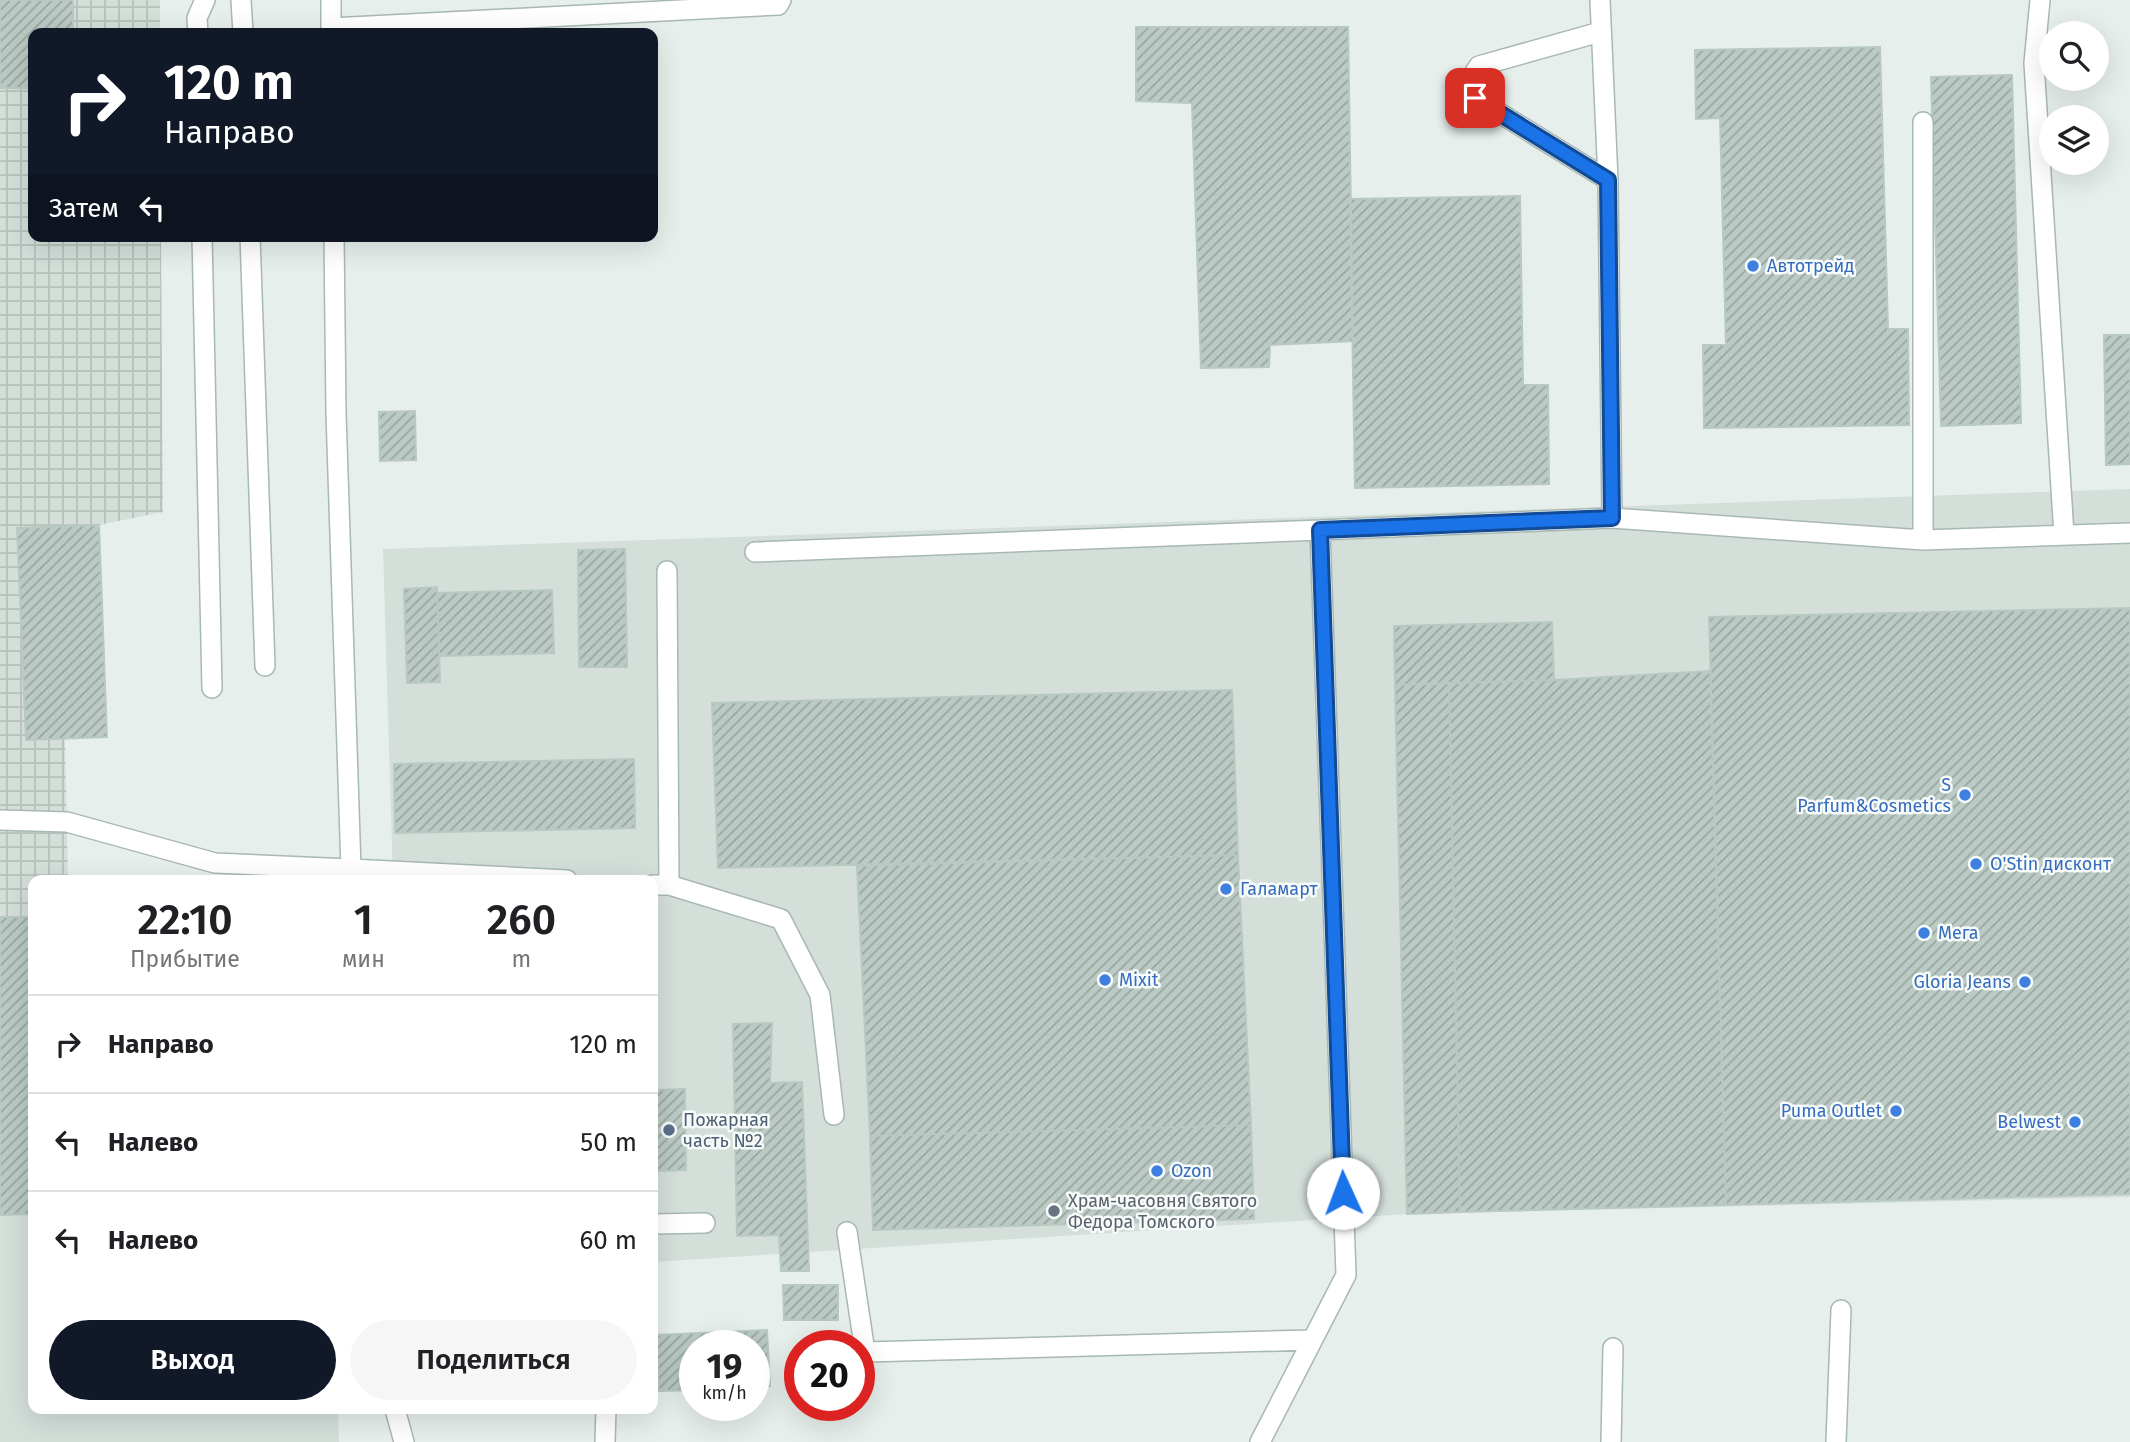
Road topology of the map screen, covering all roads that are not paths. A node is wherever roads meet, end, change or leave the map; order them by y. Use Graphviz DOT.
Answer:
graph roads {
  1 [pos="205,0"];
  2 [pos="241,0"];
  3 [pos="331,0"];
  4 [pos="781,0"];
  5 [pos="1600,0"];
  6 [pos="2040,0"];
  7 [pos="198,28"];
  8 [pos="243,28"];
  9 [pos="331,28"];
  10 [pos="383,28"];
  11 [pos="1601,32"];
  12 [pos="1923,122"];
  13 [pos="1608,180"];
  14 [pos="202,242"];
  15 [pos="250,242"];
  16 [pos="334,242"];
  17 [pos="1612,518"];
  18 [pos="1320,530"];
  19 [pos="2130,533"];
  20 [pos="2064,535"];
  21 [pos="1923,540"];
  22 [pos="755,552"];
  23 [pos="667,571"];
  24 [pos="265,666"];
  25 [pos="212,688"];
  26 [pos="0,820"];
  27 [pos="351,875"];
  28 [pos="661,885"];
  29 [pos="834,1115"];
  30 [pos="705,1223"];
  31 [pos="658,1224"];
  32 [pos="847,1232"];
  33 [pos="1840,1310"];
  34 [pos="1312,1339"];
  35 [pos="1613,1348"];
  36 [pos="396,1414"];
  37 [pos="606,1414"];
  38 [pos="404,1442"];
  39 [pos="606,1442"];
  40 [pos="1260,1442"];
  41 [pos="1611,1442"];
  42 [pos="1836,1442"];
  1 -- 7 [label="lane"];
  2 -- 8 [label="lane"];
  3 -- 9 [label="lane"];
  4 -- 10 [label="lane"];
  5 -- 11 [label="lane"];
  6 -- 20 [label="lane"];
  11 -- 13 [label="lane"];
  11 -- 13 [label="lane"];
  12 -- 21 [label="lane"];
  13 -- 17 [label="lane"];
  14 -- 25 [label="lane"];
  15 -- 24 [label="lane"];
  16 -- 27 [label="lane"];
  17 -- 18 [label="lane"];
  17 -- 21 [label="lane"];
  18 -- 22 [label="lane"];
  18 -- 34 [label="lane"];
  19 -- 20 [label="lane"];
  20 -- 21 [label="lane"];
  23 -- 28 [label="lane"];
  26 -- 27 [label="lane"];
  28 -- 29 [label="lane"];
  30 -- 31 [label="lane"];
  32 -- 34 [label="lane"];
  33 -- 42 [label="lane"];
  34 -- 40 [label="lane"];
  35 -- 41 [label="lane"];
  36 -- 38 [label="lane"];
  37 -- 39 [label="lane"];
}
